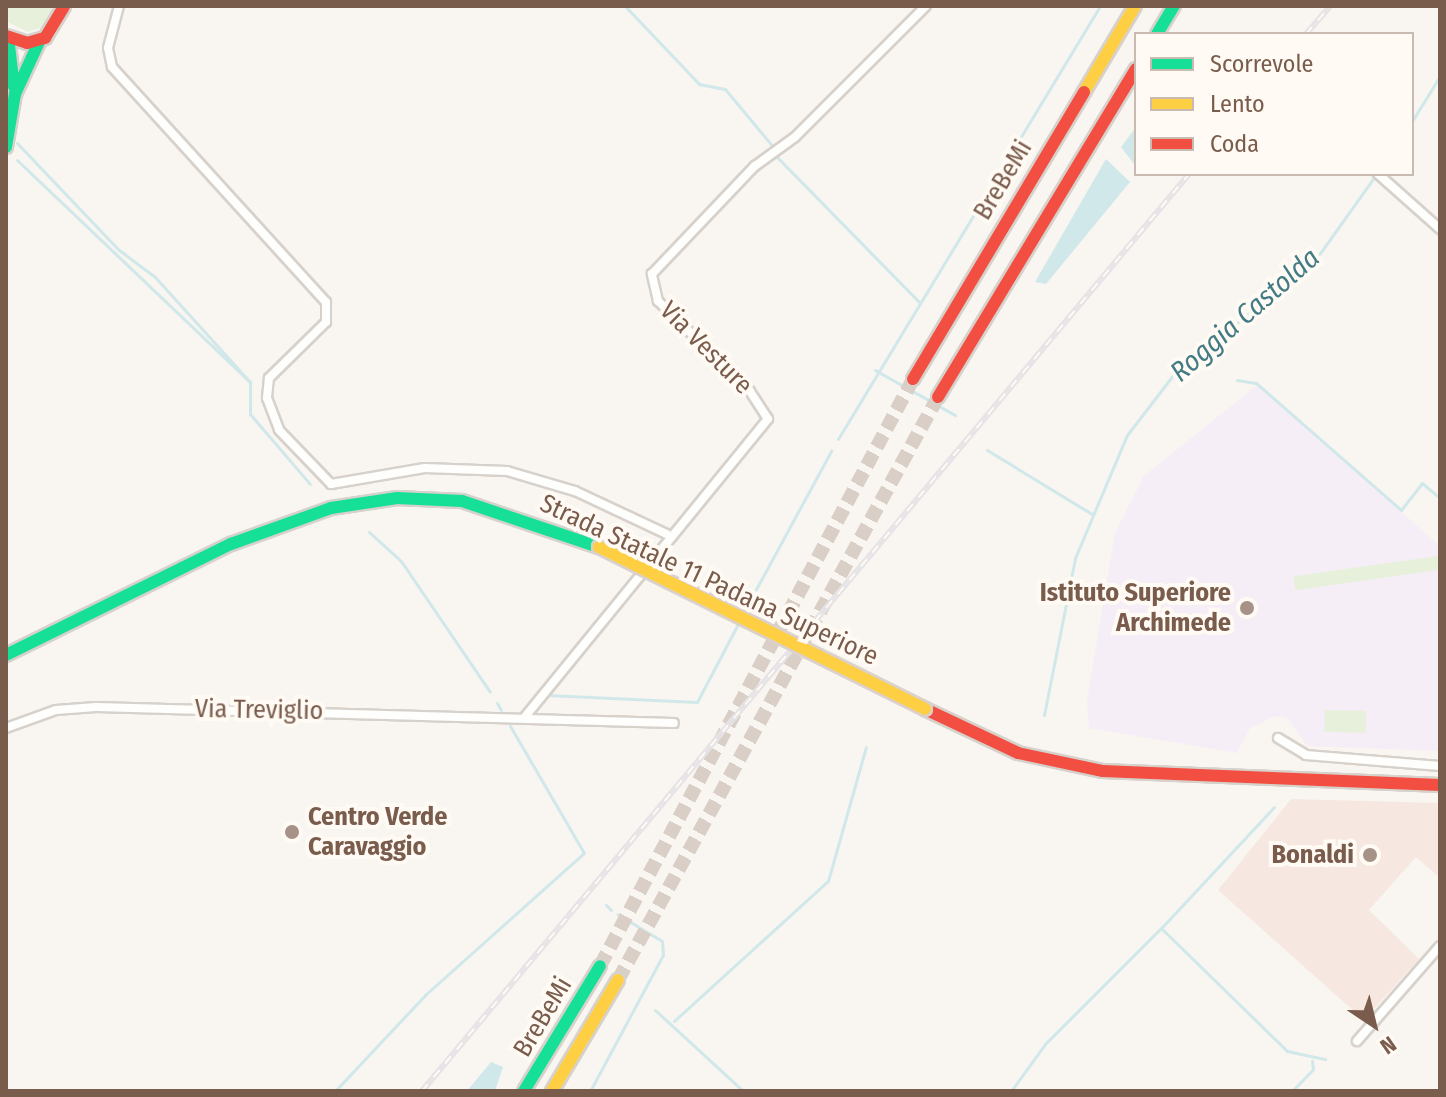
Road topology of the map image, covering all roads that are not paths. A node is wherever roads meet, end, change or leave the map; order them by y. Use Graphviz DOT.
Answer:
graph roads {
  1 [pos="64,6"];
  2 [pos="119,6"];
  3 [pos="926,6"];
  4 [pos="1135,6"];
  5 [pos="1174,6"];
  6 [pos="1158,32"];
  7 [pos="7,36"];
  8 [pos="40,40"];
  9 [pos="1134,72"];
  10 [pos="15,94"];
  11 [pos="6,147"];
  12 [pos="1380,176"];
  13 [pos="1440,229"];
  14 [pos="913,379"];
  15 [pos="938,397"];
  16 [pos="667,534"];
  17 [pos="7,654"];
  18 [pos="519,717"];
  19 [pos="674,723"];
  20 [pos="6,728"];
  21 [pos="1278,738"];
  22 [pos="1440,766"];
  23 [pos="1440,785"];
  24 [pos="1440,946"];
  25 [pos="600,966"];
  26 [pos="618,980"];
  27 [pos="1357,1041"];
  28 [pos="524,1091"];
  29 [pos="552,1091"];
  1 -- 8 [label="main road"];
  2 -- 16 [label="street"];
  3 -- 16 [label="street, Via Vesture"];
  4 -- 14 [label="main road, BreBeMi"];
  5 -- 6 [label="main road"];
  7 -- 8 [label="main road"];
  7 -- 10 [label="main road"];
  8 -- 10 [label="main road"];
  9 -- 15 [label="main road"];
  10 -- 11 [label="main road"];
  12 -- 13 [label="street"];
  16 -- 18 [label="street, Via Vesture"];
  17 -- 23 [label="main road, Strada Statale 11 Padana Superiore, bridge"];
  18 -- 19 [label="street, Via Treviglio"];
  18 -- 20 [label="street, Via Treviglio"];
  21 -- 22 [label="street"];
  24 -- 27 [label="street"];
  25 -- 28 [label="main road, BreBeMi"];
  26 -- 29 [label="main road, BreBeMi"];
}
